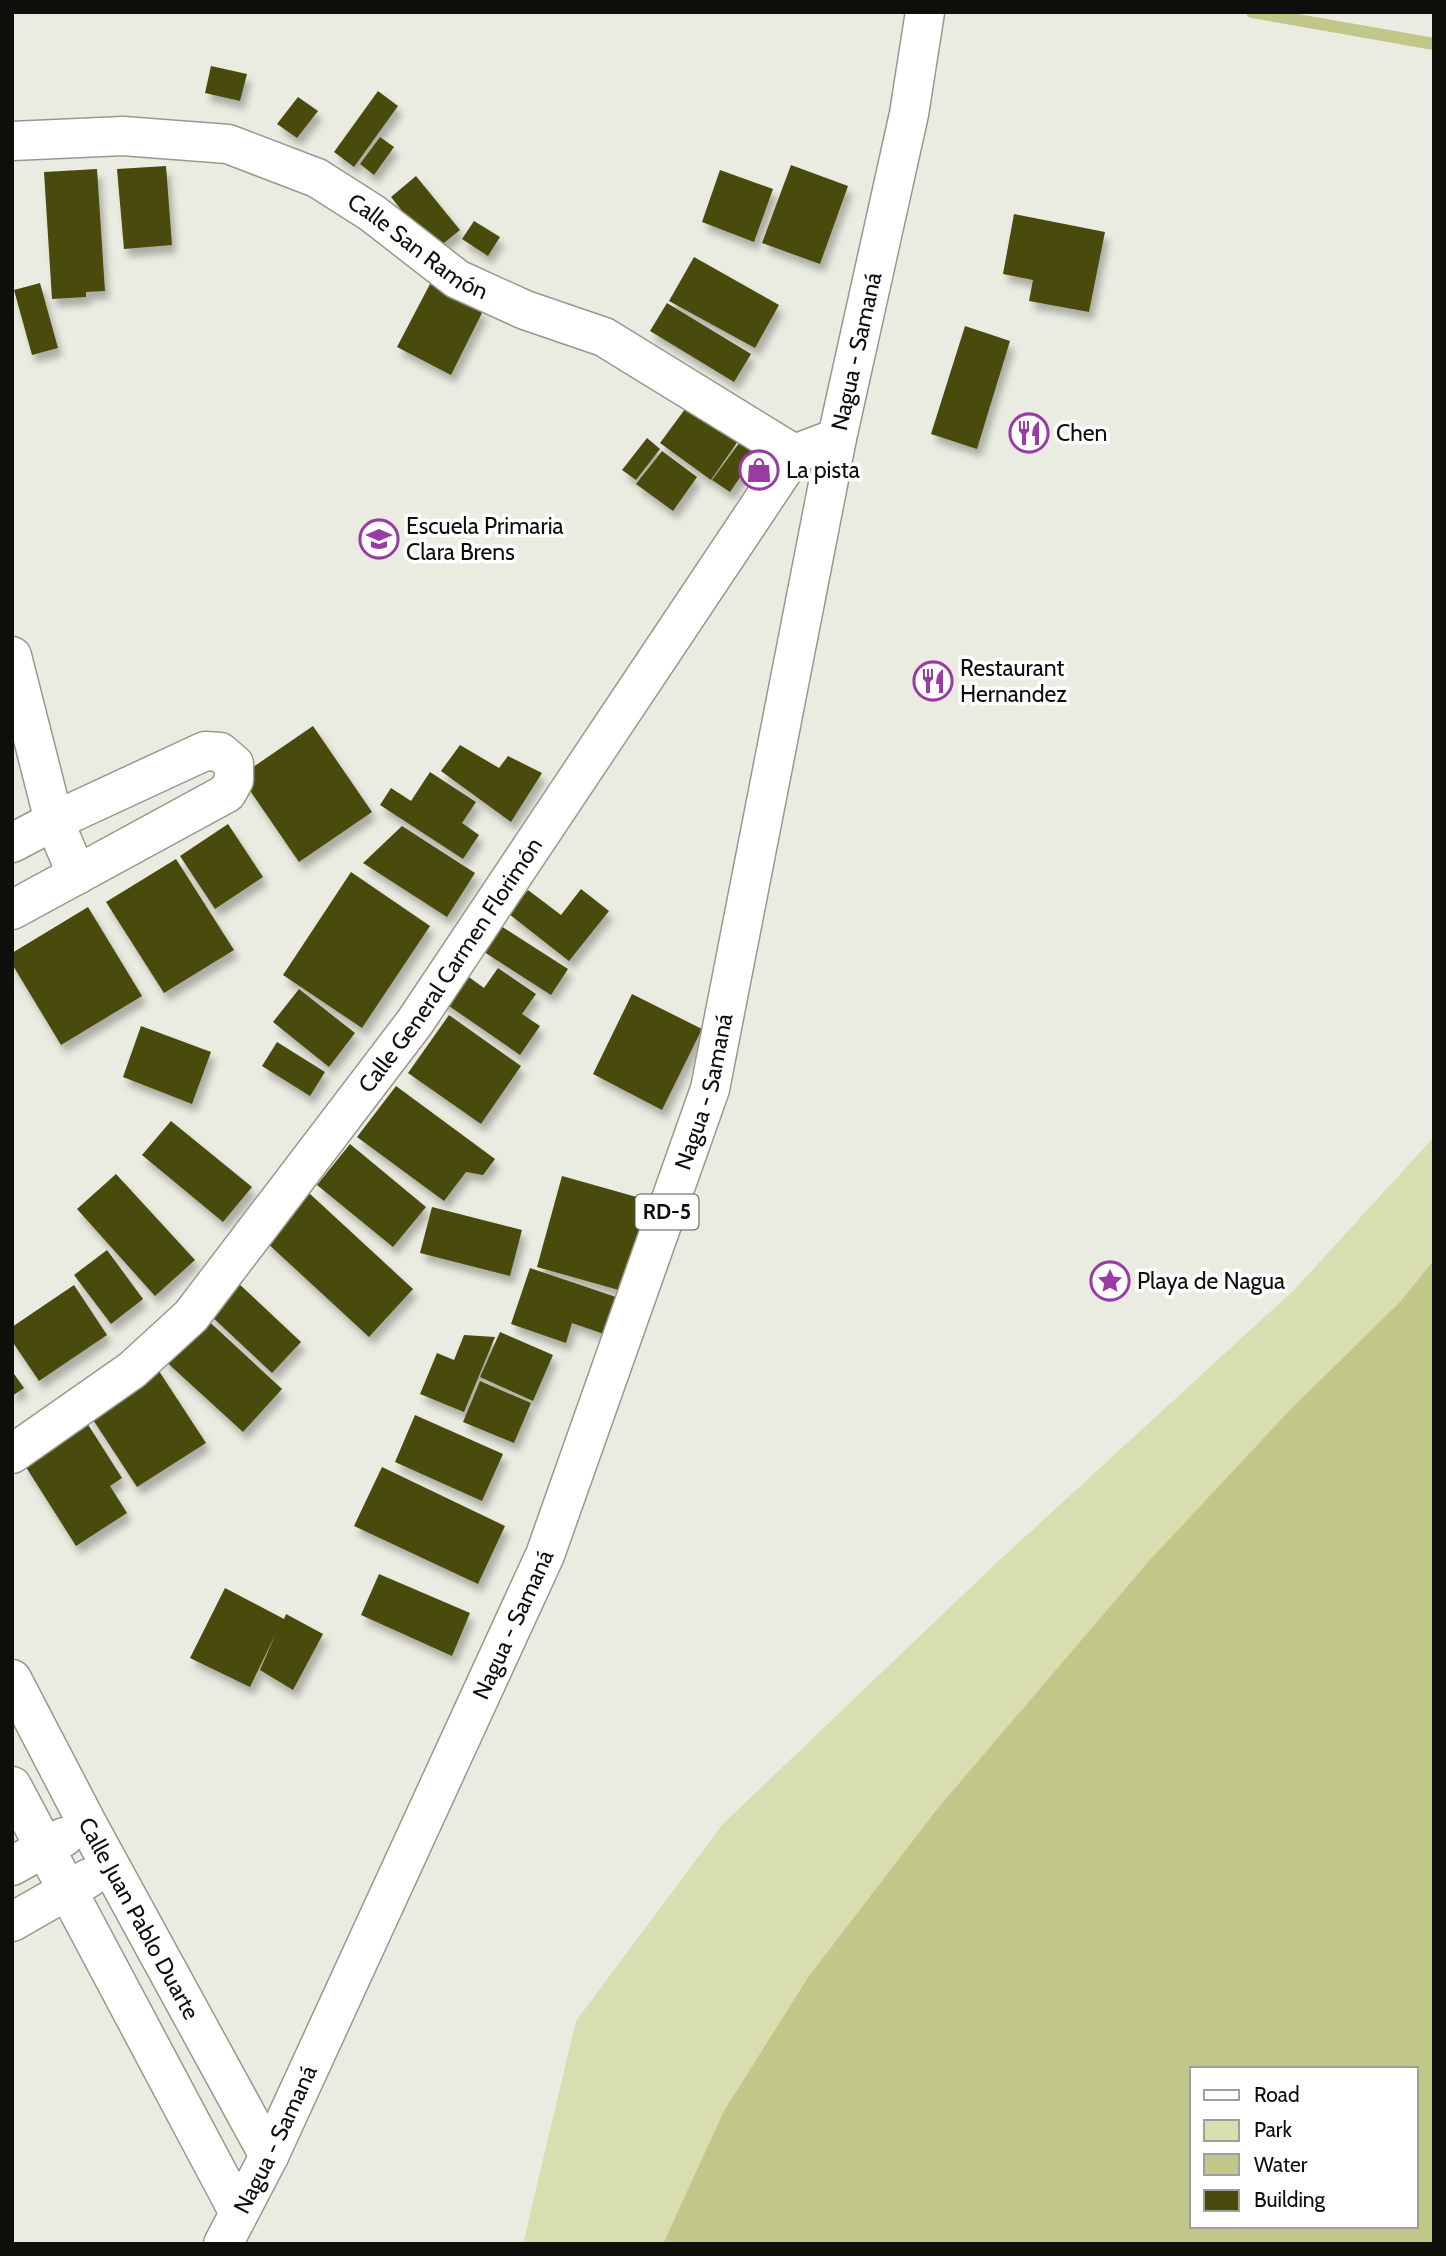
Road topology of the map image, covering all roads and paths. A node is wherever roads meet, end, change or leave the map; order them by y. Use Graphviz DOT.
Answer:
graph roads {
  1 [pos="925,12"];
  2 [pos="12,141"];
  3 [pos="837,438"];
  4 [pos="794,454"];
  5 [pos="12,656"];
  6 [pos="54,821"];
  7 [pos="12,843"];
  8 [pos="77,875"];
  9 [pos="12,910"];
  10 [pos="12,1454"];
  11 [pos="12,1679"];
  12 [pos="12,1786"];
  13 [pos="88,1825"];
  14 [pos="28,1857"];
  15 [pos="110,1864"];
  16 [pos="67,1892"];
  17 [pos="12,1922"];
  18 [pos="269,2156"];
  19 [pos="231,2228"];
  1 -- 3 [label="street, Nagua - Samaná / RD-5"];
  2 -- 4 [label="street, Calle San Ramón"];
  3 -- 4 [label="street"];
  3 -- 18 [label="street, Nagua - Samaná / RD-5"];
  4 -- 10 [label="street, Calle General Carmen Florimón"];
  5 -- 6 [label="street"];
  6 -- 7 [label="street"];
  6 -- 8 [label="street"];
  6 -- 8 [label="street"];
  8 -- 9 [label="street"];
  11 -- 13 [label="street, Calle Juan Pablo Duarte"];
  12 -- 14 [label="street"];
  13 -- 14 [label="street"];
  13 -- 15 [label="street, Calle Juan Pablo Duarte"];
  14 -- 16 [label="street"];
  15 -- 16 [label="street"];
  15 -- 18 [label="street, Calle Juan Pablo Duarte"];
  16 -- 17 [label="street"];
  16 -- 19 [label="street"];
  18 -- 19 [label="street, Nagua - Samaná / RD-5"];
}
